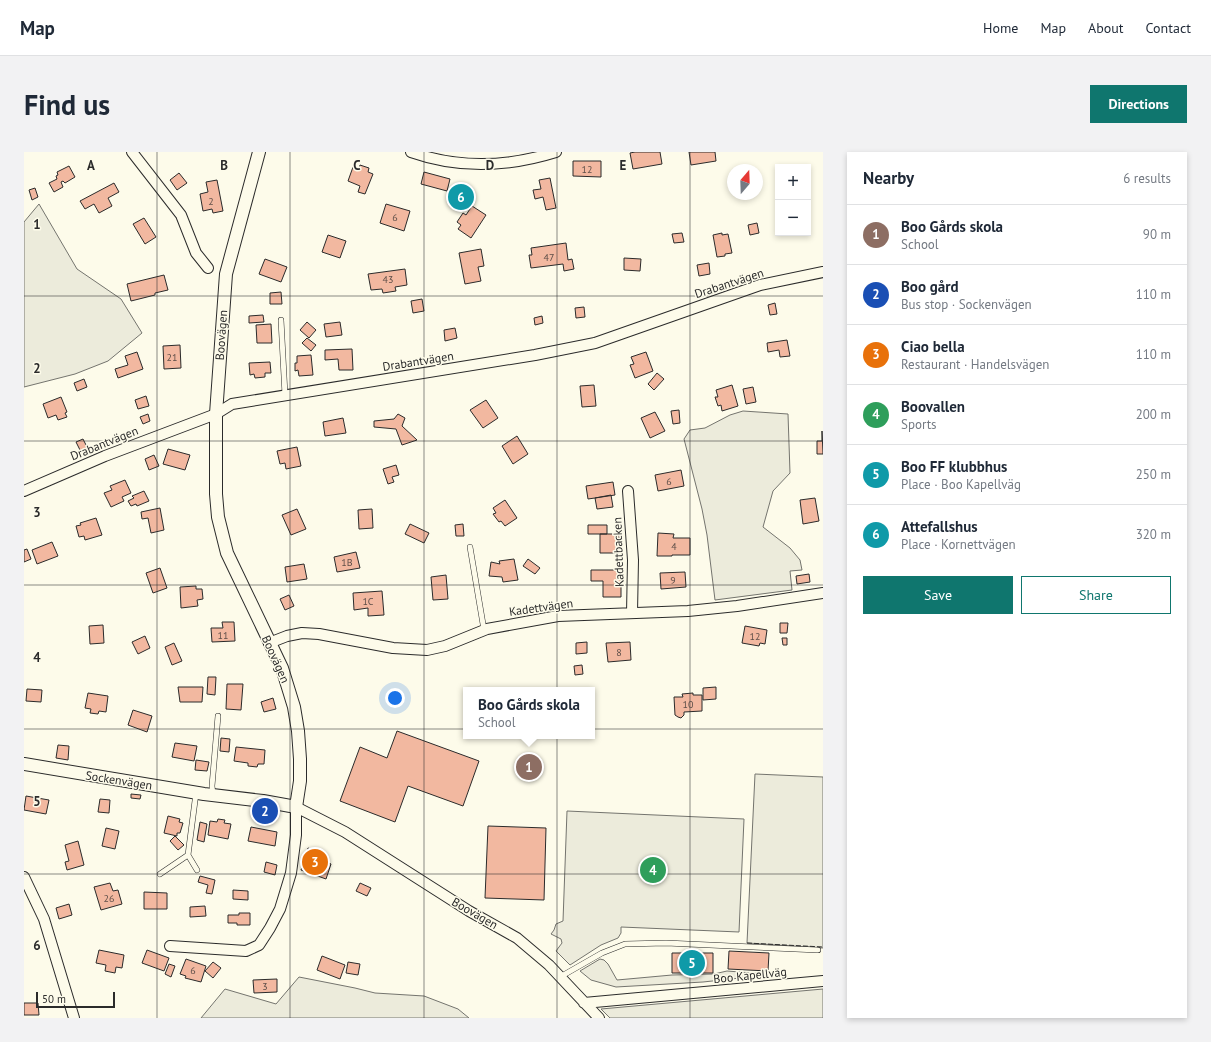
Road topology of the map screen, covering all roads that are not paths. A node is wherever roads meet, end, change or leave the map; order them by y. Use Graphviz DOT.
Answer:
graph roads {
  1 [pos="132,152"];
  2 [pos="259,152"];
  3 [pos="411,152"];
  4 [pos="556,152"];
  5 [pos="208,268"];
  6 [pos="823,272"];
  7 [pos="282,320"];
  8 [pos="285,395"];
  9 [pos="216,414"];
  10 [pos="24,491"];
  11 [pos="628,491"];
  12 [pos="470,547"];
  13 [pos="823,593"];
  14 [pos="632,613"];
  15 [pos="484,630"];
  16 [pos="269,643"];
  17 [pos="218,716"];
  18 [pos="24,764"];
  19 [pos="196,793"];
  20 [pos="214,796"];
  21 [pos="296,807"];
  22 [pos="188,855"];
  23 [pos="197,870"];
  24 [pos="160,874"];
  25 [pos="24,877"];
  26 [pos="170,946"];
  27 [pos="818,950"];
  28 [pos="560,977"];
  29 [pos="823,981"];
  30 [pos="584,1003"];
  31 [pos="74,1018"];
  32 [pos="599,1018"];
  1 -- 5 [label="street"];
  2 -- 9 [label="street, Boovägen"];
  3 -- 4 [label="street"];
  6 -- 8 [label="street, Drabantvägen"];
  7 -- 8 [label="lane"];
  8 -- 9 [label="street, Drabantvägen"];
  9 -- 10 [label="street, Drabantvägen"];
  9 -- 16 [label="street, Boovägen"];
  11 -- 14 [label="street, Kadettbacken"];
  12 -- 15 [label="lane"];
  13 -- 14 [label="street, Kadettvägen"];
  14 -- 15 [label="street, Kadettvägen"];
  15 -- 16 [label="street, Kadettvägen"];
  16 -- 21 [label="street, Boovägen"];
  17 -- 20 [label="lane"];
  18 -- 19 [label="street, Sockenvägen"];
  19 -- 20 [label="street, Sockenvägen"];
  19 -- 22 [label="lane"];
  20 -- 21 [label="street, Sockenvägen"];
  21 -- 26 [label="street"];
  21 -- 28 [label="street, Boovägen"];
  22 -- 23 [label="lane"];
  22 -- 24 [label="lane"];
  25 -- 31 [label="street"];
  27 -- 28 [label="lane"];
  28 -- 30 [label="street, Boovägen"];
  29 -- 30 [label="street, Boo Kapellväg"];
  30 -- 32 [label="street, Boovägen"];
}
